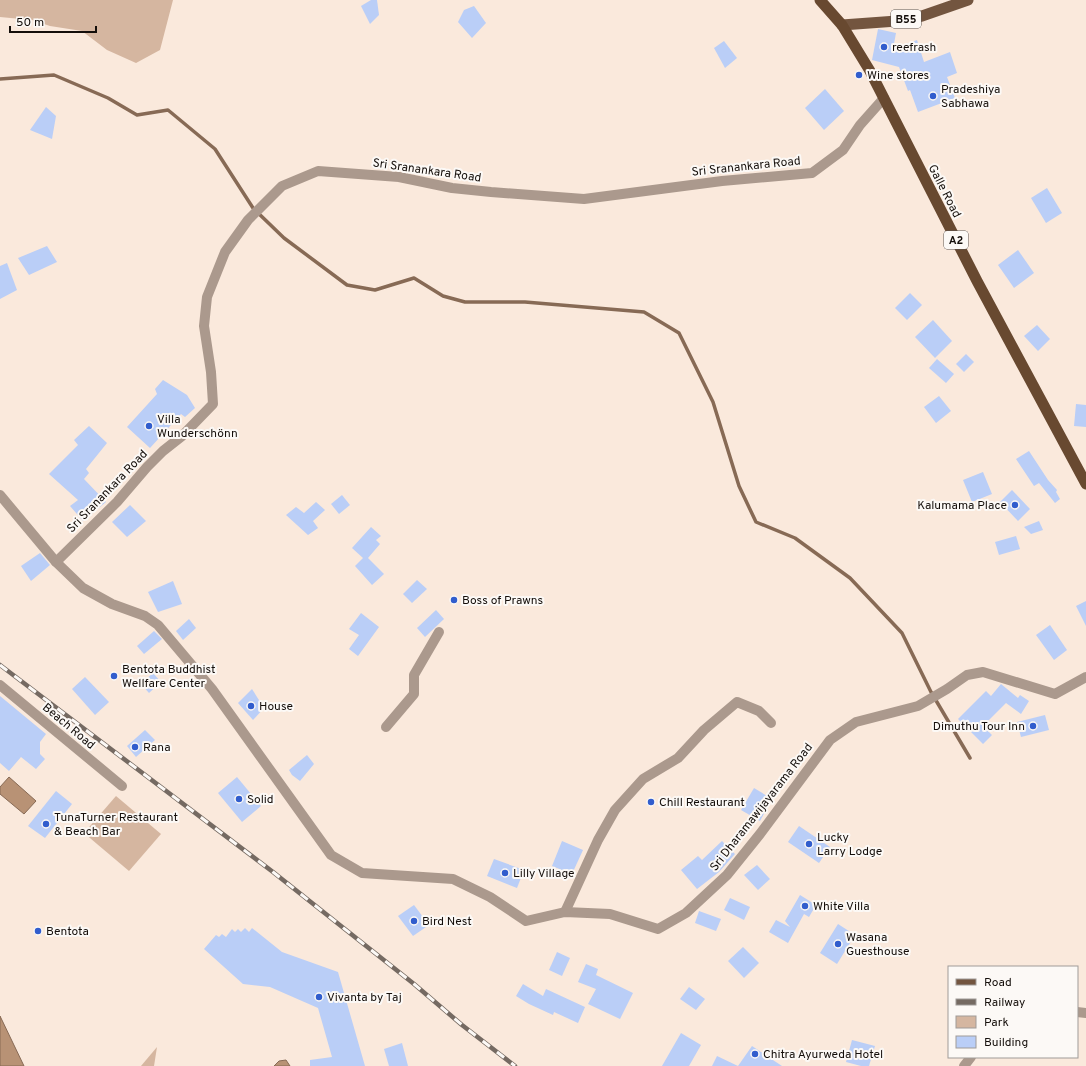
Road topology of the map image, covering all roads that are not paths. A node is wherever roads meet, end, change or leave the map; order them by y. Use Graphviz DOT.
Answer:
graph roads {
  1 [pos="820,0"];
  2 [pos="968,0"];
  3 [pos="842,25"];
  4 [pos="884,98"];
  5 [pos="1086,484"];
  6 [pos="0,496"];
  7 [pos="56,562"];
  8 [pos="439,632"];
  9 [pos="1086,677"];
  10 [pos="0,685"];
  11 [pos="771,723"];
  12 [pos="386,727"];
  13 [pos="122,786"];
  14 [pos="565,912"];
  15 [pos="970,1058"];
  16 [pos="964,1066"];
  1 -- 3 [label="highway, Galle Road / A2"];
  2 -- 3 [label="main road, B55"];
  3 -- 4 [label="highway, Galle Road / A2"];
  4 -- 5 [label="highway, Galle Road / A2"];
  4 -- 7 [label="street, Sri Sranankara Road"];
  6 -- 7 [label="street, Sri Dharamawijayarama Road"];
  7 -- 14 [label="street, Sri Dharamawijayarama Road"];
  8 -- 12 [label="street"];
  9 -- 14 [label="street, Sri Dharamawijayarama Road"];
  10 -- 13 [label="street, Beach Road"];
  11 -- 14 [label="street"];
  15 -- 16 [label="street"];
}
